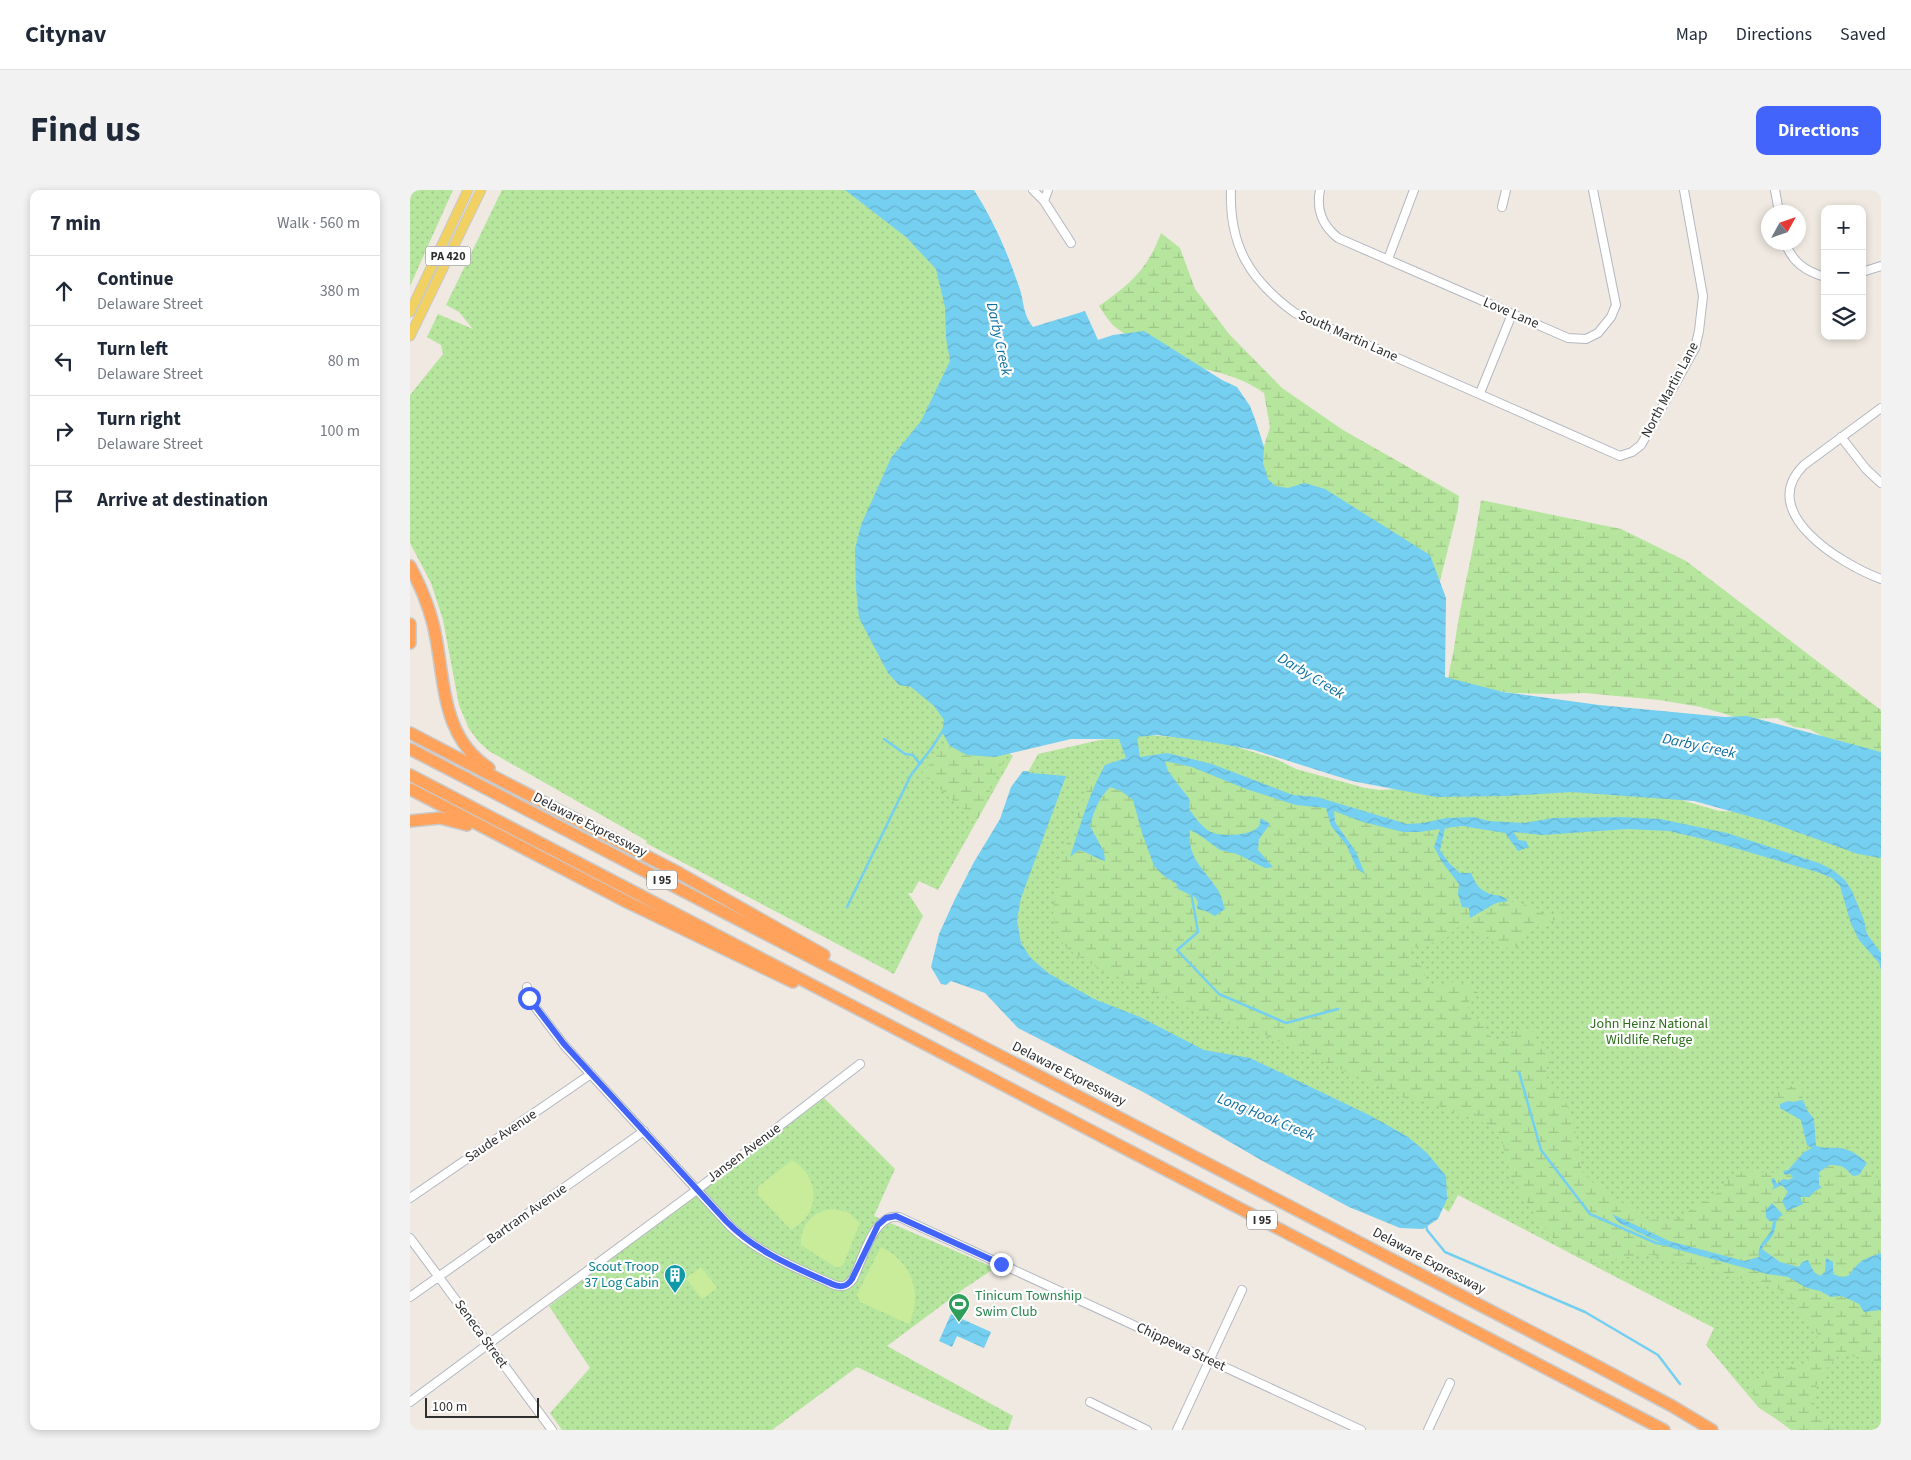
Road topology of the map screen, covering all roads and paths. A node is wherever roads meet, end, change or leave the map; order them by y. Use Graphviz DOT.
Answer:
graph roads {
  1 [pos="468,190"];
  2 [pos="481,190"];
  3 [pos="1033,190"];
  4 [pos="1048,190"];
  5 [pos="1232,190"];
  6 [pos="1320,190"];
  7 [pos="1414,190"];
  8 [pos="1506,190"];
  9 [pos="1593,190"];
  10 [pos="1684,190"];
  11 [pos="1776,190"];
  12 [pos="1044,201"];
  13 [pos="1778,205"];
  14 [pos="1502,207"];
  15 [pos="1071,243"];
  16 [pos="1788,250"];
  17 [pos="1388,260"];
  18 [pos="1881,266"];
  19 [pos="1866,271"];
  20 [pos="1821,274"];
  21 [pos="410,312"];
  22 [pos="1512,314"];
  23 [pos="410,336"];
  24 [pos="1480,393"];
  25 [pos="1881,408"];
  26 [pos="1841,437"];
  27 [pos="1881,483"];
  28 [pos="410,566"];
  29 [pos="1881,580"];
  30 [pos="410,624"];
  31 [pos="410,643"];
  32 [pos="410,733"];
  33 [pos="410,749"];
  34 [pos="410,775"];
  35 [pos="410,789"];
  36 [pos="536,799"];
  37 [pos="410,821"];
  38 [pos="506,839"];
  39 [pos="527,987"];
  40 [pos="859,1010"];
  41 [pos="915,1011"];
  42 [pos="860,1064"];
  43 [pos="591,1074"];
  44 [pos="644,1131"];
  45 [pos="697,1189"];
  46 [pos="410,1198"];
  47 [pos="410,1238"];
  48 [pos="439,1277"];
  49 [pos="1242,1290"];
  50 [pos="410,1297"];
  51 [pos="488,1344"];
  52 [pos="1209,1360"];
  53 [pos="1450,1383"];
  54 [pos="410,1402"];
  55 [pos="1090,1402"];
  56 [pos="552,1430"];
  57 [pos="1147,1430"];
  58 [pos="1177,1430"];
  59 [pos="1362,1430"];
  60 [pos="1428,1430"];
  61 [pos="1664,1430"];
  62 [pos="1712,1430"];
  1 -- 21 [label="main road, PA 420"];
  2 -- 23 [label="main road, PA 420"];
  3 -- 12 [label="street"];
  4 -- 12 [label="street"];
  5 -- 24 [label="street, South Martin Lane"];
  6 -- 17 [label="street, Love Lane"];
  7 -- 17 [label="street"];
  8 -- 14 [label="street"];
  9 -- 22 [label="street, Love Lane"];
  10 -- 24 [label="street, North Martin Lane"];
  11 -- 13 [label="street"];
  12 -- 15 [label="street"];
  16 -- 20 [label="street"];
  17 -- 22 [label="street, Love Lane"];
  18 -- 19 [label="street"];
  22 -- 24 [label="street"];
  25 -- 26 [label="street"];
  26 -- 27 [label="street"];
  26 -- 29 [label="street"];
  28 -- 36 [label="highway"];
  30 -- 31 [label="highway"];
  32 -- 36 [label="highway"];
  33 -- 41 [label="highway, Delaware Expressway / I 95"];
  34 -- 40 [label="highway, I 95"];
  35 -- 38 [label="highway"];
  36 -- 41 [label="highway"];
  37 -- 38 [label="highway"];
  38 -- 40 [label="highway"];
  39 -- 43 [label="street"];
  40 -- 61 [label="highway, I 95"];
  41 -- 62 [label="highway, Delaware Expressway / I 95"];
  42 -- 45 [label="street, Jansen Avenue"];
  43 -- 44 [label="street"];
  43 -- 46 [label="street, Saude Avenue"];
  44 -- 45 [label="street"];
  44 -- 48 [label="street, Bartram Avenue"];
  45 -- 51 [label="street, Jansen Avenue"];
  45 -- 52 [label="street, Chippewa Street"];
  47 -- 48 [label="street, Seneca Street"];
  48 -- 50 [label="street, Bartram Avenue"];
  48 -- 51 [label="street, Seneca Street"];
  49 -- 52 [label="street"];
  51 -- 54 [label="street, Jansen Avenue"];
  51 -- 56 [label="street, Seneca Street"];
  52 -- 58 [label="street"];
  52 -- 59 [label="street, Chippewa Street"];
  53 -- 60 [label="street"];
  55 -- 57 [label="street"];
}
